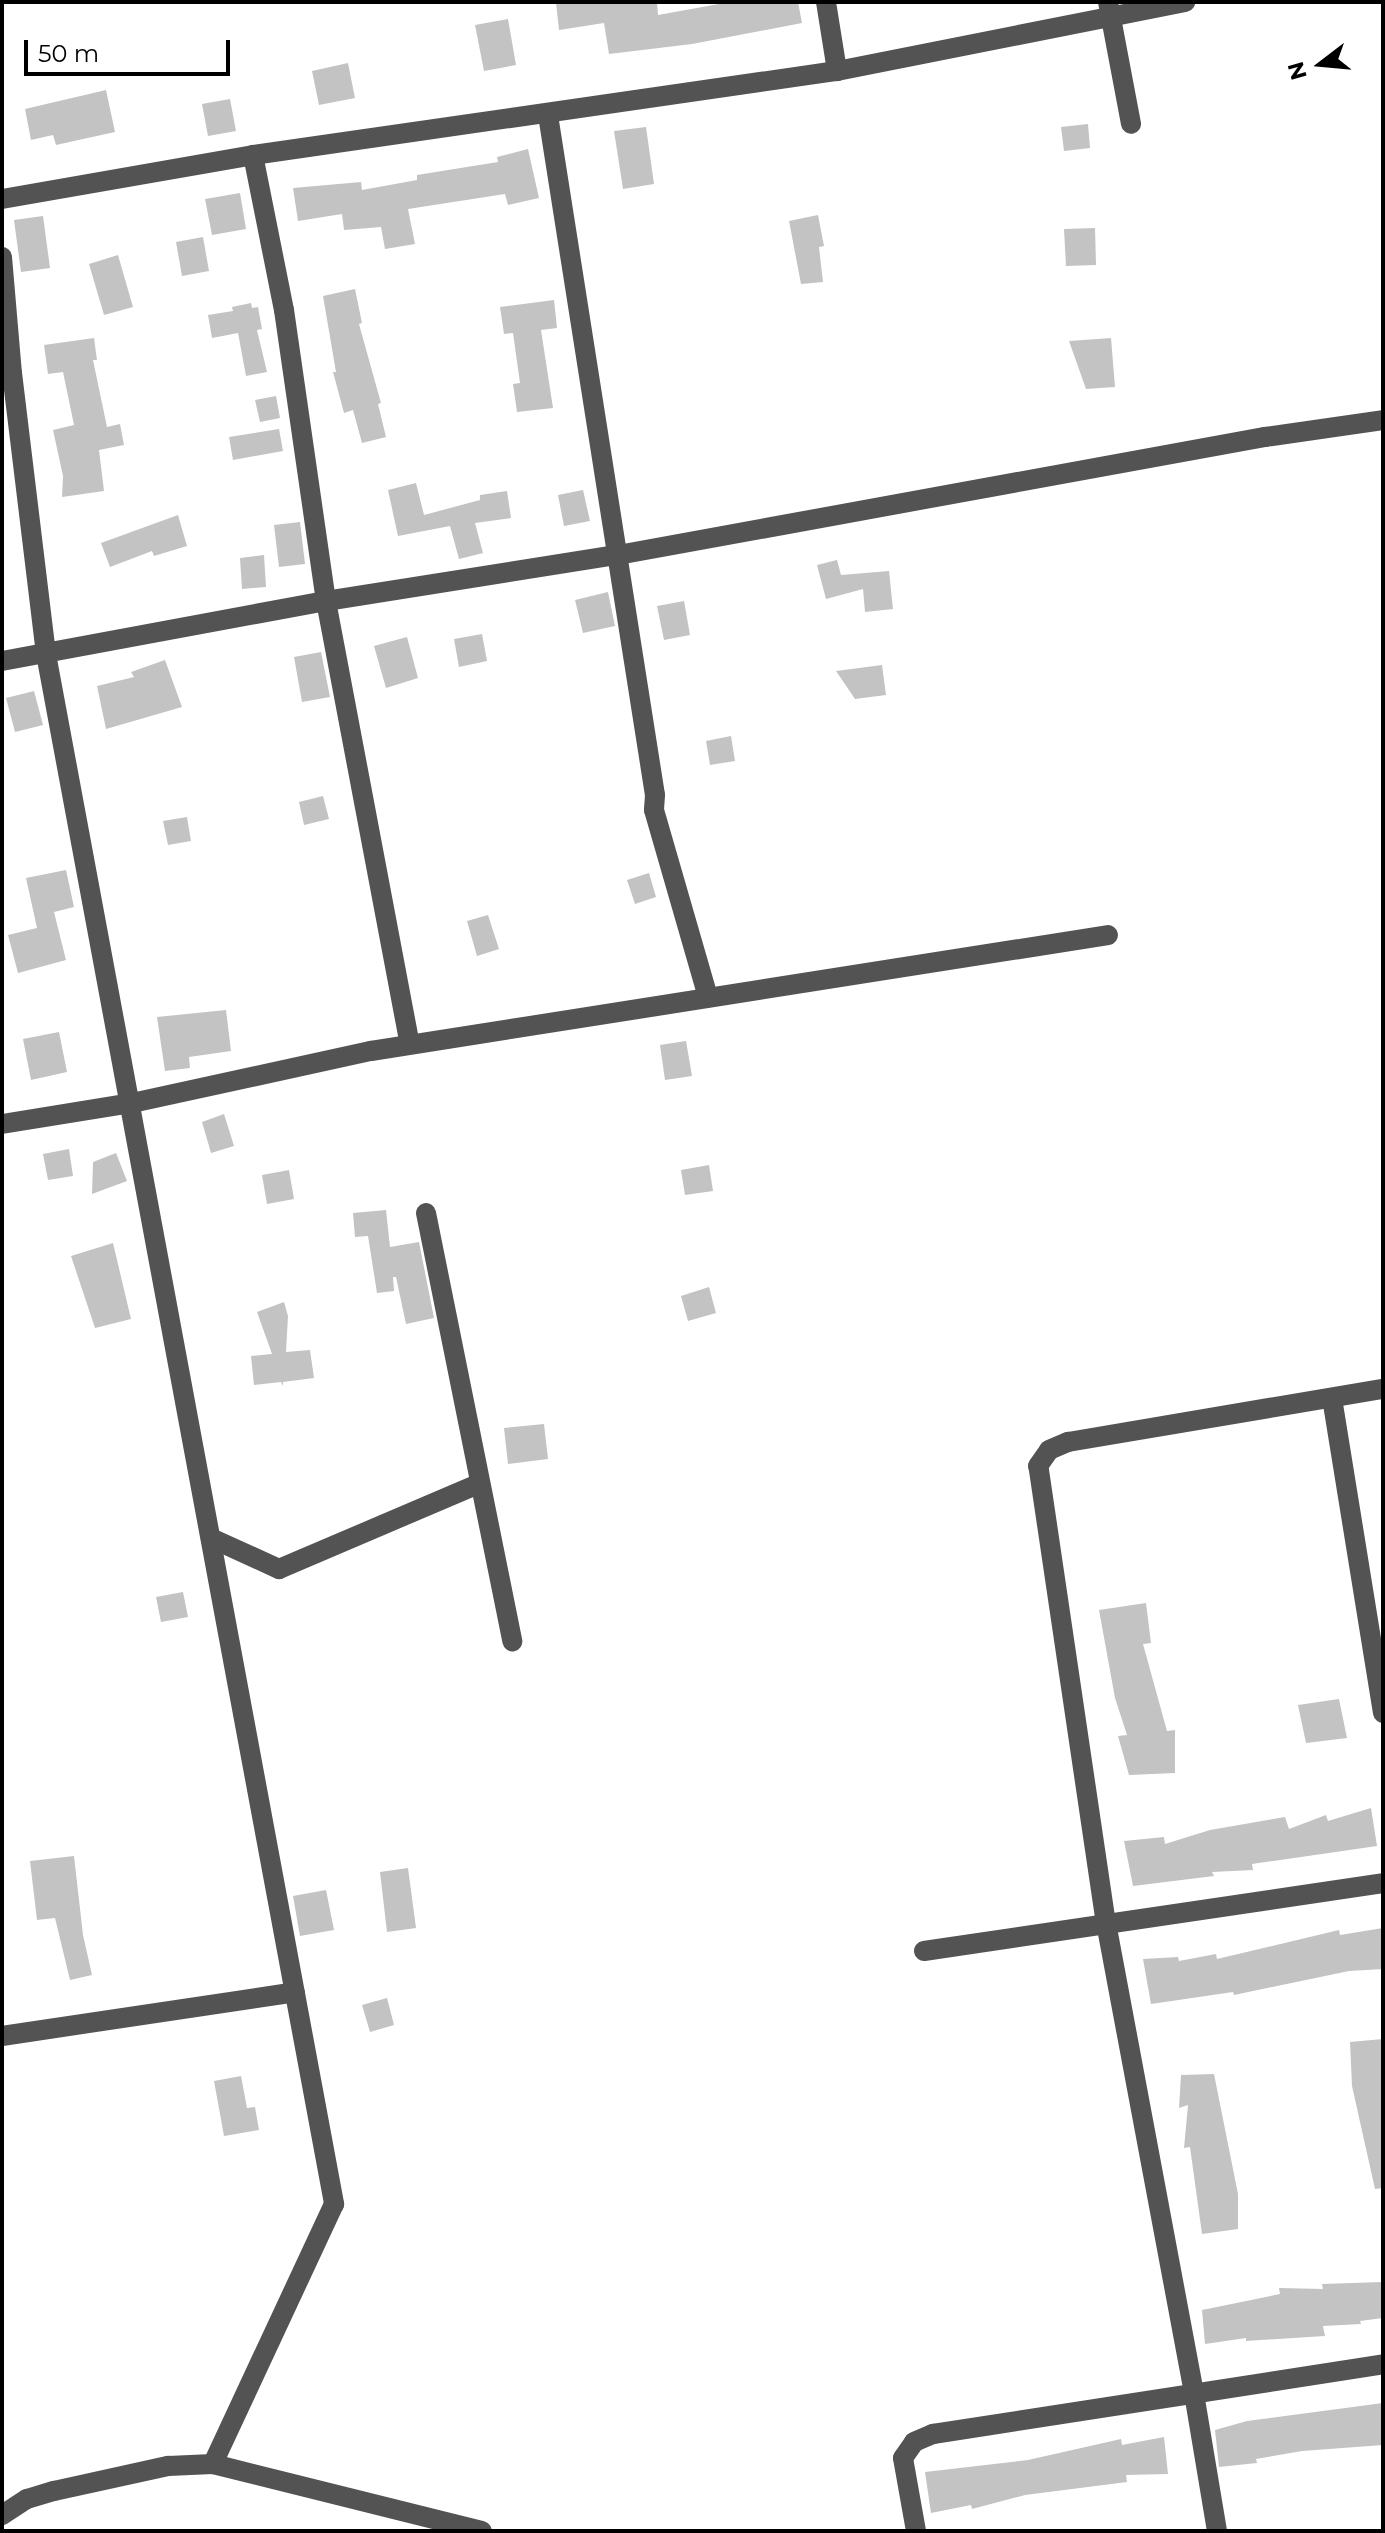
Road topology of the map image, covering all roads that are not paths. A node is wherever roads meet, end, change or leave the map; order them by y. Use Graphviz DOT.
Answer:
graph roads {
  1 [pos="826,2"];
  2 [pos="1185,2"];
  3 [pos="1109,9"];
  4 [pos="837,71"];
  5 [pos="548,115"];
  6 [pos="1131,124"];
  7 [pos="253,155"];
  8 [pos="2,199"];
  9 [pos="2,257"];
  10 [pos="1383,420"];
  11 [pos="618,555"];
  12 [pos="326,601"];
  13 [pos="46,654"];
  14 [pos="2,661"];
  15 [pos="1108,935"];
  16 [pos="708,997"];
  17 [pos="410,1044"];
  18 [pos="132,1103"];
  19 [pos="2,1124"];
  20 [pos="426,1213"];
  21 [pos="1383,1389"];
  22 [pos="1332,1398"];
  23 [pos="478,1484"];
  24 [pos="211,1538"];
  25 [pos="512,1641"];
  26 [pos="1383,1713"];
  27 [pos="1383,1883"];
  28 [pos="1106,1924"];
  29 [pos="924,1951"];
  30 [pos="295,1992"];
  31 [pos="2,2036"];
  32 [pos="1383,2364"];
  33 [pos="1194,2393"];
  34 [pos="216,2462"];
  35 [pos="2,2515"];
  36 [pos="482,2531"];
  37 [pos="916,2531"];
  38 [pos="1217,2531"];
  1 -- 4 [label="street"];
  2 -- 3 [label="street"];
  3 -- 4 [label="street"];
  3 -- 6 [label="street"];
  4 -- 5 [label="street"];
  5 -- 7 [label="street"];
  5 -- 11 [label="street"];
  7 -- 8 [label="street"];
  7 -- 12 [label="street"];
  9 -- 13 [label="street"];
  10 -- 11 [label="street"];
  11 -- 12 [label="street"];
  11 -- 16 [label="street"];
  12 -- 13 [label="street"];
  12 -- 17 [label="street"];
  13 -- 14 [label="street"];
  13 -- 18 [label="street"];
  15 -- 16 [label="street"];
  16 -- 17 [label="street"];
  17 -- 18 [label="street"];
  18 -- 19 [label="street"];
  18 -- 24 [label="street"];
  20 -- 23 [label="street"];
  21 -- 22 [label="street"];
  22 -- 26 [label="street"];
  22 -- 28 [label="street"];
  23 -- 24 [label="street"];
  23 -- 25 [label="street"];
  24 -- 30 [label="street"];
  27 -- 28 [label="street"];
  28 -- 29 [label="street"];
  28 -- 33 [label="street"];
  30 -- 31 [label="street"];
  30 -- 34 [label="street"];
  32 -- 33 [label="street"];
  33 -- 37 [label="street"];
  33 -- 38 [label="street"];
  34 -- 35 [label="street"];
  34 -- 36 [label="street"];
}
